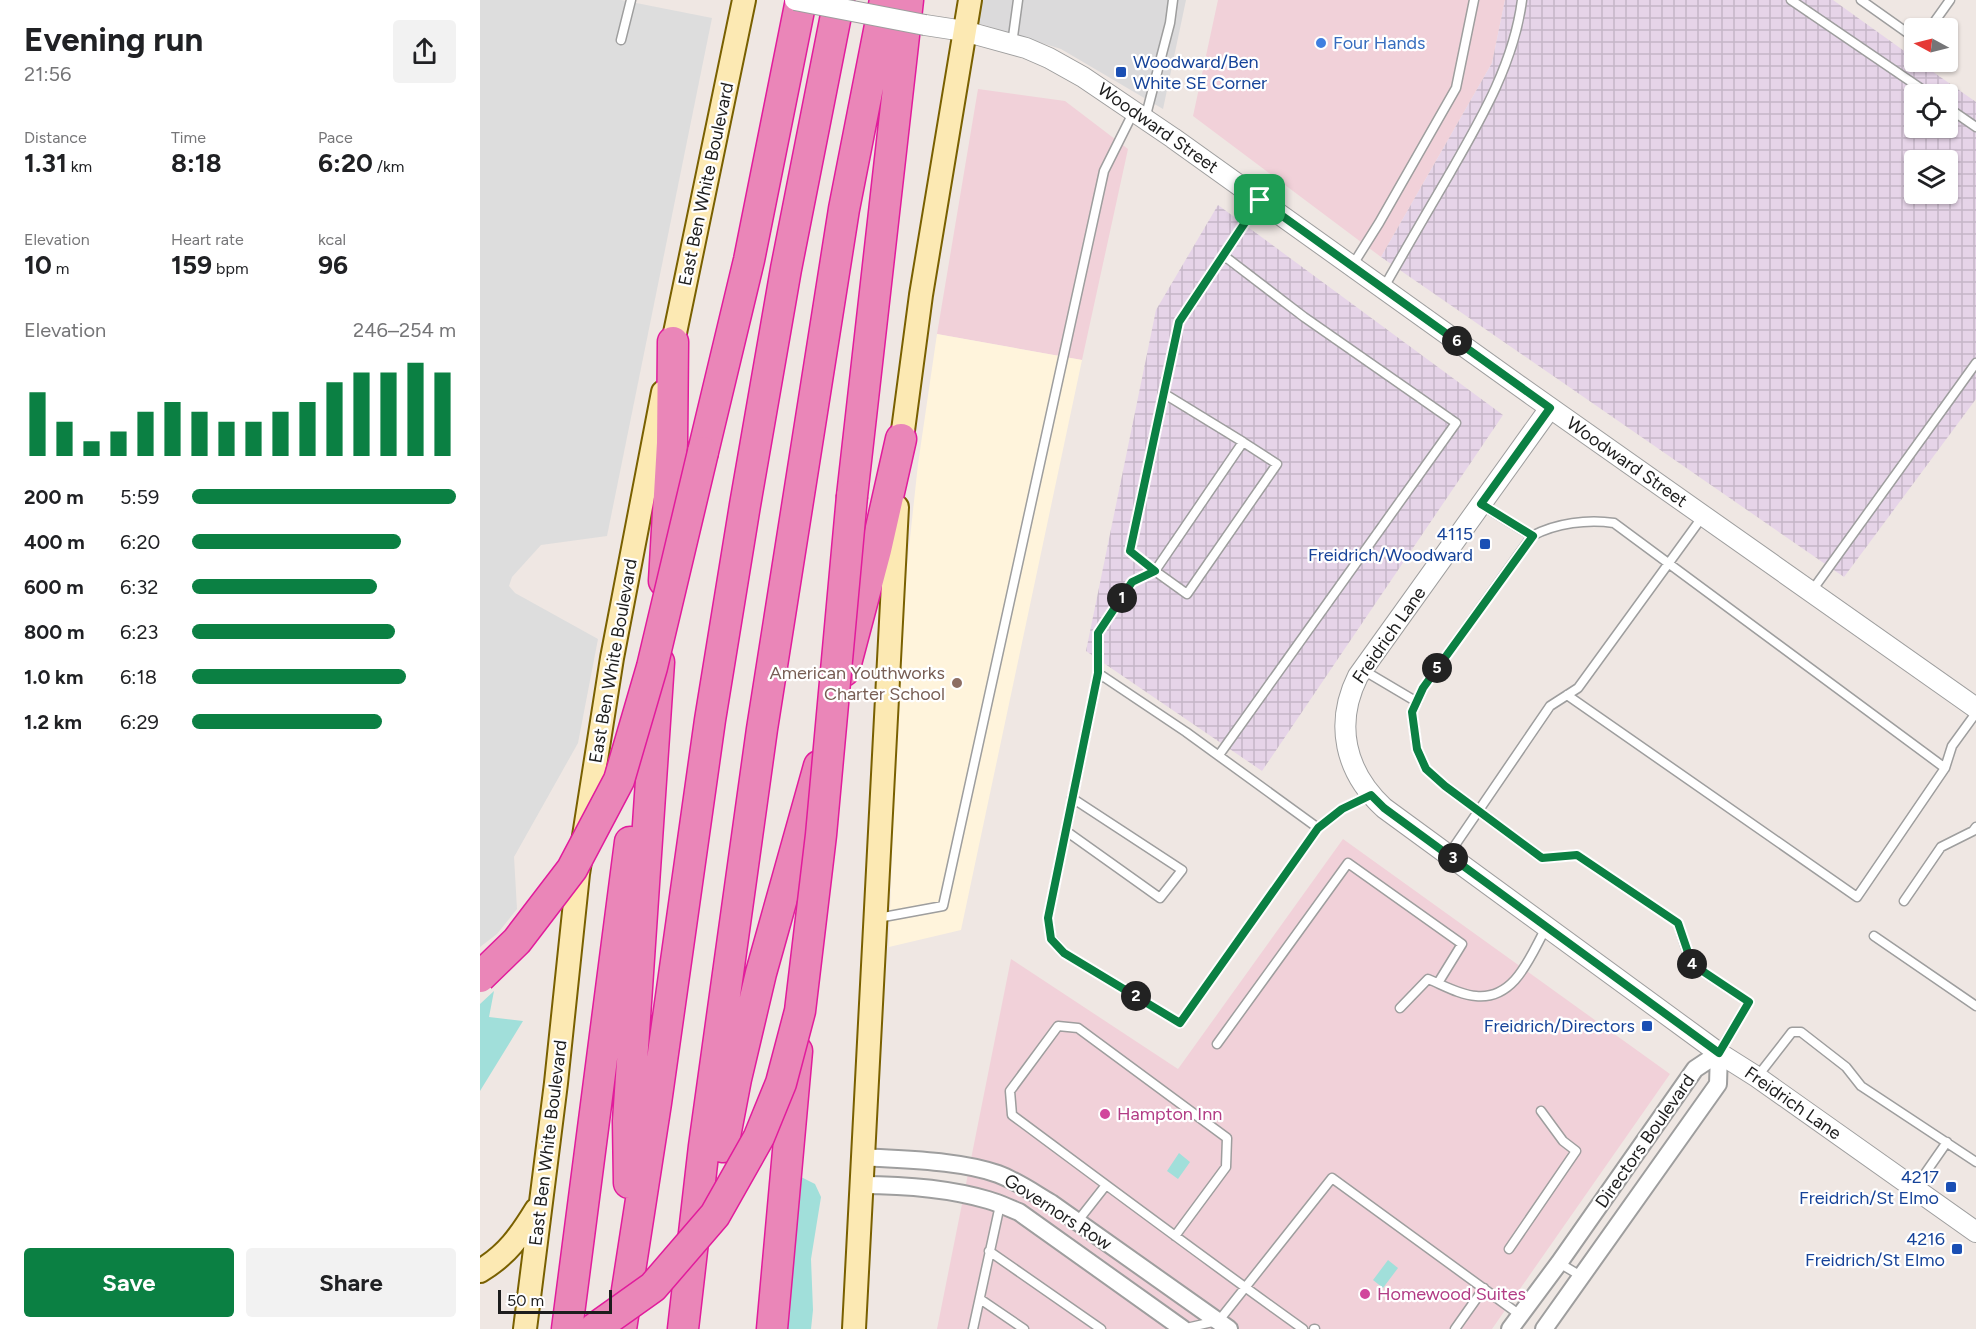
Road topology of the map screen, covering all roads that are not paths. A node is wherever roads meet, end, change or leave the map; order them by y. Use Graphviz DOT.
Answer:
graph roads {
  1 [pos="631,0"];
  2 [pos="744,0"];
  3 [pos="795,0"];
  4 [pos="801,0"];
  5 [pos="839,0"];
  6 [pos="885,0"];
  7 [pos="908,0"];
  8 [pos="970,0"];
  9 [pos="1018,0"];
  10 [pos="1173,0"];
  11 [pos="1474,0"];
  12 [pos="1522,0"];
  13 [pos="1791,0"];
  14 [pos="1861,0"];
  15 [pos="1950,0"];
  16 [pos="1937,18"];
  17 [pos="1904,30"];
  18 [pos="964,31"];
  19 [pos="621,40"];
  20 [pos="1012,45"];
  21 [pos="1914,84"];
  22 [pos="1139,115"];
  23 [pos="1958,115"];
  24 [pos="1976,127"];
  25 [pos="1260,200"];
  26 [pos="1223,255"];
  27 [pos="1352,266"];
  28 [pos="1383,289"];
  29 [pos="673,342"];
  30 [pos="1976,363"];
  31 [pos="1163,393"];
  32 [pos="1550,408"];
  33 [pos="901,439"];
  34 [pos="1243,442"];
  35 [pos="1481,504"];
  36 [pos="1703,516"];
  37 [pos="1533,536"];
  38 [pos="1668,564"];
  39 [pos="1155,571"];
  40 [pos="1811,592"];
  41 [pos="652,667"];
  42 [pos="1362,670"];
  43 [pos="1098,673"];
  44 [pos="1567,696"];
  45 [pos="1417,702"];
  46 [pos="1976,708"];
  47 [pos="1976,713"];
  48 [pos="1219,755"];
  49 [pos="1946,768"];
  50 [pos="1371,795"];
  51 [pos="1072,798"];
  52 [pos="1479,810"];
  53 [pos="1976,826"];
  54 [pos="1318,828"];
  55 [pos="1066,831"];
  56 [pos="1448,854"];
  57 [pos="1904,901"];
  58 [pos="874,919"];
  59 [pos="1547,926"];
  60 [pos="1874,936"];
  61 [pos="480,977"];
  62 [pos="1438,983"];
  63 [pos="1976,1006"];
  64 [pos="1400,1008"];
  65 [pos="800,1011"];
  66 [pos="1217,1044"];
  67 [pos="1719,1053"];
  68 [pos="1757,1077"];
  69 [pos="1541,1111"];
  70 [pos="1947,1142"];
  71 [pos="862,1157"];
  72 [pos="1976,1162"];
  73 [pos="861,1185"];
  74 [pos="1106,1185"];
  75 [pos="1914,1189"];
  76 [pos="541,1201"];
  77 [pos="1000,1205"];
  78 [pos="1077,1222"];
  79 [pos="1976,1232"];
  80 [pos="1175,1236"];
  81 [pos="1509,1249"];
  82 [pos="989,1251"];
  83 [pos="1559,1263"];
  84 [pos="630,1264"];
  85 [pos="480,1271"];
  86 [pos="1581,1276"];
  87 [pos="530,1286"];
  88 [pos="1244,1287"];
  89 [pos="1484,1288"];
  90 [pos="980,1299"];
  91 [pos="1520,1315"];
  92 [pos="1221,1326"];
  93 [pos="525,1329"];
  94 [pos="540,1329"];
  95 [pos="567,1329"];
  96 [pos="594,1329"];
  97 [pos="621,1329"];
  98 [pos="683,1329"];
  99 [pos="772,1329"];
  100 [pos="854,1329"];
  101 [pos="973,1329"];
  102 [pos="1024,1329"];
  103 [pos="1101,1329"];
  104 [pos="1182,1329"];
  105 [pos="1303,1329"];
  106 [pos="1455,1329"];
  107 [pos="1510,1329"];
  108 [pos="1545,1329"];
  1 -- 19 [label="lane"];
  2 -- 29 [label="main road, East Ben White Boulevard"];
  3 -- 18 [label="street, Woodward Street, bridge"];
  4 -- 41 [label="highway, bridge"];
  5 -- 84 [label="highway"];
  6 -- 98 [label="highway"];
  7 -- 65 [label="highway, bridge"];
  8 -- 18 [label="main road"];
  9 -- 20 [label="lane"];
  10 -- 22 [label="lane"];
  11 -- 27 [label="lane"];
  12 -- 28 [label="lane"];
  13 -- 21 [label="lane"];
  14 -- 17 [label="lane"];
  15 -- 16 [label="lane"];
  18 -- 20 [label="street, Woodward Street"];
  18 -- 33 [label="main road"];
  20 -- 22 [label="street, Woodward Street"];
  22 -- 25 [label="street, Woodward Street"];
  22 -- 58 [label="lane"];
  23 -- 24 [label="lane"];
  25 -- 26 [label="lane"];
  25 -- 27 [label="street, Woodward Street"];
  26 -- 31 [label="lane"];
  26 -- 48 [label="lane"];
  27 -- 28 [label="street, Woodward Street"];
  28 -- 32 [label="street, Woodward Street"];
  29 -- 76 [label="main road, East Ben White Boulevard"];
  29 -- 84 [label="highway"];
  30 -- 40 [label="lane"];
  31 -- 34 [label="lane"];
  31 -- 39 [label="lane"];
  32 -- 35 [label="street, Freidrich Lane"];
  32 -- 36 [label="street, Woodward Street"];
  33 -- 58 [label="main road"];
  33 -- 98 [label="highway"];
  34 -- 39 [label="lane"];
  34 -- 39 [label="lane"];
  35 -- 37 [label="lane"];
  35 -- 42 [label="street, Freidrich Lane"];
  36 -- 38 [label="lane"];
  36 -- 40 [label="street, Woodward Street"];
  37 -- 38 [label="lane"];
  37 -- 45 [label="lane"];
  38 -- 44 [label="lane"];
  38 -- 49 [label="lane"];
  39 -- 43 [label="lane"];
  40 -- 46 [label="street, Woodward Street"];
  41 -- 61 [label="highway, bridge"];
  41 -- 95 [label="highway, bridge"];
  42 -- 45 [label="lane"];
  42 -- 50 [label="street, Freidrich Lane"];
  43 -- 48 [label="lane"];
  43 -- 51 [label="lane"];
  44 -- 49 [label="lane"];
  44 -- 52 [label="lane"];
  45 -- 52 [label="lane"];
  47 -- 49 [label="lane"];
  48 -- 54 [label="lane"];
  50 -- 54 [label="lane"];
  50 -- 56 [label="street, Freidrich Lane"];
  51 -- 55 [label="lane"];
  51 -- 55 [label="lane"];
  52 -- 56 [label="lane"];
  52 -- 67 [label="lane"];
  53 -- 57 [label="lane"];
  54 -- 55 [label="lane"];
  56 -- 59 [label="street, Freidrich Lane"];
  58 -- 71 [label="main road"];
  59 -- 62 [label="lane"];
  59 -- 67 [label="street, Freidrich Lane"];
  60 -- 63 [label="lane"];
  62 -- 64 [label="lane"];
  62 -- 66 [label="lane"];
  65 -- 96 [label="highway, bridge"];
  65 -- 99 [label="highway, bridge"];
  67 -- 68 [label="street, Freidrich Lane"];
  67 -- 83 [label="street, Directors Boulevard"];
  67 -- 86 [label="street, Directors Boulevard"];
  68 -- 70 [label="lane"];
  68 -- 75 [label="street, Freidrich Lane"];
  69 -- 81 [label="lane"];
  70 -- 72 [label="lane"];
  70 -- 75 [label="lane"];
  71 -- 73 [label="main road"];
  71 -- 78 [label="street, Governors Row"];
  73 -- 77 [label="street, Governors Row"];
  73 -- 100 [label="main road"];
  74 -- 78 [label="lane"];
  74 -- 80 [label="lane"];
  74 -- 80 [label="lane"];
  75 -- 79 [label="street, Freidrich Lane"];
  76 -- 85 [label="main road"];
  76 -- 87 [label="main road, East Ben White Boulevard"];
  77 -- 82 [label="lane"];
  77 -- 104 [label="street, Governors Row"];
  78 -- 92 [label="street, Governors Row"];
  80 -- 88 [label="lane"];
  82 -- 90 [label="lane"];
  82 -- 103 [label="lane"];
  83 -- 86 [label="lane"];
  83 -- 91 [label="street, Directors Boulevard"];
  84 -- 97 [label="highway"];
  86 -- 108 [label="street, Directors Boulevard"];
  87 -- 93 [label="main road, East Ben White Boulevard"];
  87 -- 94 [label="main road"];
  88 -- 89 [label="lane"];
  88 -- 92 [label="lane"];
  88 -- 105 [label="lane"];
  89 -- 91 [label="lane"];
  89 -- 106 [label="lane"];
  90 -- 101 [label="lane"];
  90 -- 102 [label="lane"];
  91 -- 107 [label="street, Directors Boulevard"];
  92 -- 104 [label="lane"];
}
